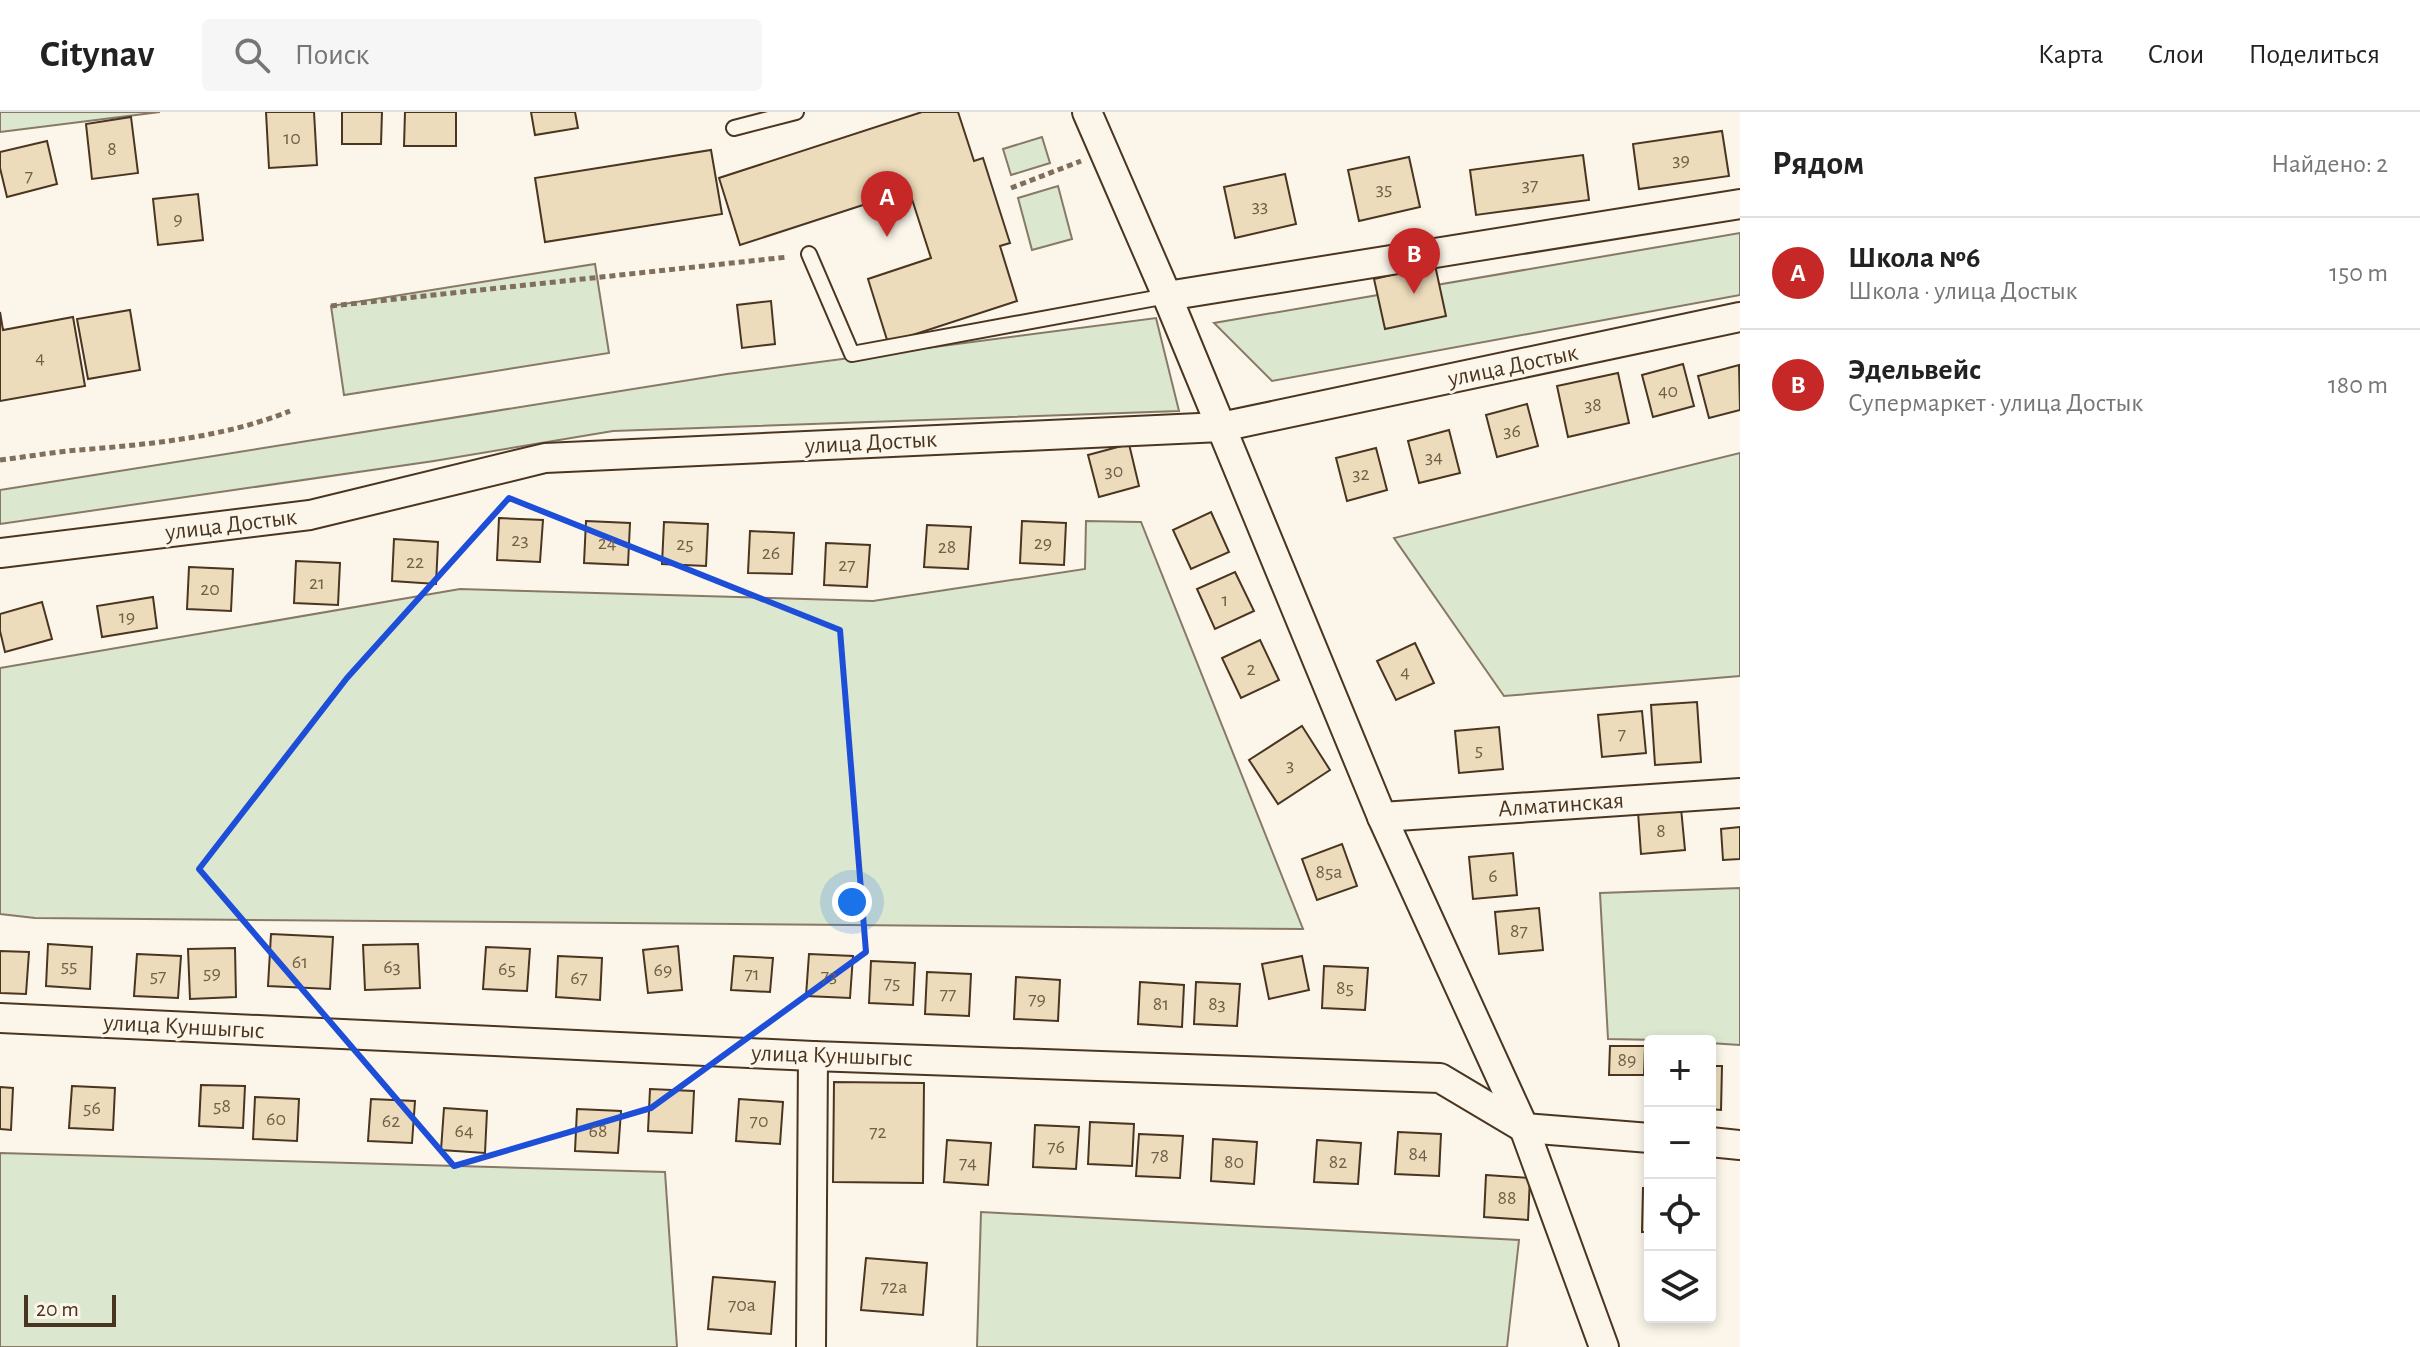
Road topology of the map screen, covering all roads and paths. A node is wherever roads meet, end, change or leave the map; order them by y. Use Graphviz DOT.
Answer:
graph roads {
  1 [pos="796,112"];
  2 [pos="1087,112"];
  3 [pos="734,128"];
  4 [pos="1104,151"];
  5 [pos="1011,188"];
  6 [pos="1740,204"];
  7 [pos="809,254"];
  8 [pos="1167,296"];
  9 [pos="331,306"];
  10 [pos="1740,317"];
  11 [pos="290,411"];
  12 [pos="1221,427"];
  13 [pos="0,460"];
  14 [pos="0,553"];
  15 [pos="1740,793"];
  16 [pos="1382,817"];
  17 [pos="0,1018"];
  18 [pos="813,1056"];
  19 [pos="1524,1128"];
  20 [pos="1644,1138"];
  21 [pos="1716,1143"];
  22 [pos="1740,1145"];
  23 [pos="811,1347"];
  24 [pos="1604,1347"];
  1 -- 3 [label="lane"];
  2 -- 4 [label="street"];
  4 -- 5 [label="path"];
  4 -- 8 [label="street"];
  6 -- 8 [label="street"];
  7 -- 8 [label="lane"];
  7 -- 9 [label="path"];
  8 -- 12 [label="street"];
  10 -- 12 [label="street, улица Достык"];
  11 -- 13 [label="path"];
  12 -- 14 [label="street, улица Достык"];
  12 -- 16 [label="street"];
  15 -- 16 [label="street, Алматинская"];
  16 -- 19 [label="street"];
  17 -- 18 [label="street, улица Куншыгыс"];
  18 -- 19 [label="street, улица Куншыгыс"];
  18 -- 23 [label="street"];
  19 -- 20 [label="street, улица Куншыгыс"];
  19 -- 24 [label="street"];
  21 -- 22 [label="street"];
}
